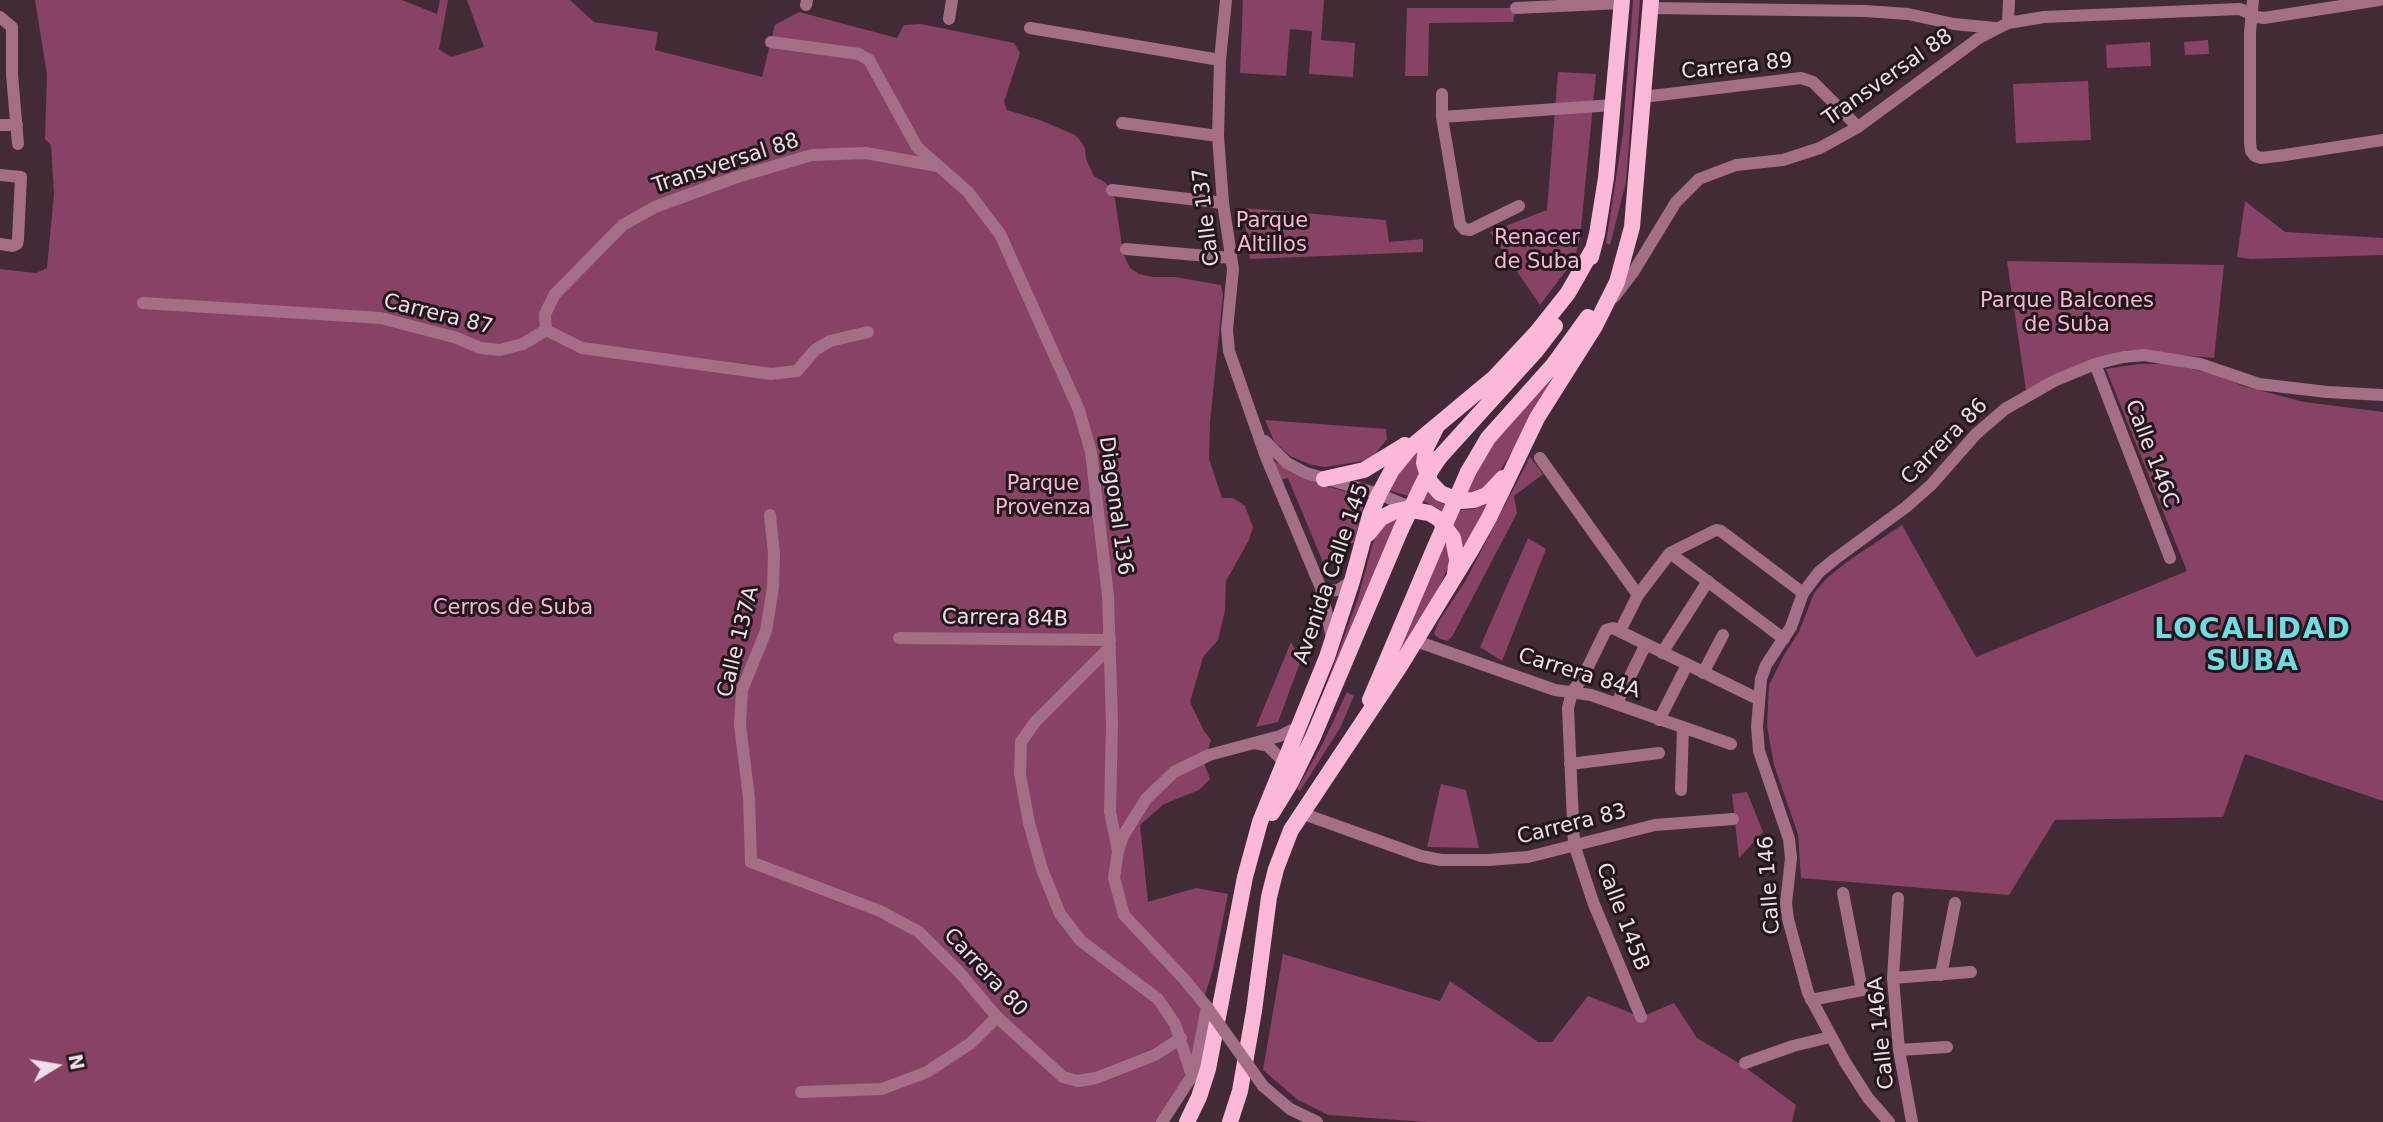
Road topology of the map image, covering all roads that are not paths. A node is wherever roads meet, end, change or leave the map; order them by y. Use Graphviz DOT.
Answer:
graph roads {
  1 [pos="952,0"];
  2 [pos="1226,0"];
  3 [pos="2009,0"];
  4 [pos="2253,0"];
  5 [pos="2379,0"];
  6 [pos="1622,1"];
  7 [pos="1651,4"];
  8 [pos="2138,6"];
  9 [pos="1516,8"];
  10 [pos="2252,15"];
  11 [pos="0,17"];
  12 [pos="949,19"];
  13 [pos="2003,26"];
  14 [pos="1030,29"];
  15 [pos="771,42"];
  16 [pos="1220,60"];
  17 [pos="6,76"];
  18 [pos="1442,94"];
  19 [pos="1643,97"];
  20 [pos="1613,105"];
  21 [pos="1442,117"];
  22 [pos="1122,123"];
  23 [pos="0,125"];
  24 [pos="17,125"];
  25 [pos="1858,127"];
  26 [pos="1218,135"];
  27 [pos="2383,140"];
  28 [pos="18,144"];
  29 [pos="937,166"];
  30 [pos="0,175"];
  31 [pos="1635,178"];
  32 [pos="1112,190"];
  33 [pos="1223,204"];
  34 [pos="1519,206"];
  35 [pos="0,244"];
  36 [pos="1126,249"];
  37 [pos="1593,249"];
  38 [pos="1231,258"];
  39 [pos="143,303"];
  40 [pos="1605,308"];
  41 [pos="546,330"];
  42 [pos="867,332"];
  43 [pos="2095,364"];
  44 [pos="2383,395"];
  45 [pos="1435,425"];
  46 [pos="1255,426"];
  47 [pos="1521,449"];
  48 [pos="1540,458"];
  49 [pos="1324,479"];
  50 [pos="1379,494"];
  51 [pos="1418,510"];
  52 [pos="770,514"];
  53 [pos="1670,553"];
  54 [pos="2170,558"];
  55 [pos="1358,559"];
  56 [pos="1352,581"];
  57 [pos="1708,581"];
  58 [pos="1451,583"];
  59 [pos="1321,588"];
  60 [pos="1803,593"];
  61 [pos="1638,595"];
  62 [pos="1620,631"];
  63 [pos="1723,635"];
  64 [pos="899,638"];
  65 [pos="1784,639"];
  66 [pos="1416,641"];
  67 [pos="1332,642"];
  68 [pos="1110,643"];
  69 [pos="1646,644"];
  70 [pos="1662,653"];
  71 [pos="1687,666"];
  72 [pos="1703,673"];
  73 [pos="1572,692"];
  74 [pos="1758,699"];
  75 [pos="1617,703"];
  76 [pos="1659,720"];
  77 [pos="1300,726"];
  78 [pos="1683,727"];
  79 [pos="1352,737"];
  80 [pos="1253,743"];
  81 [pos="1731,744"];
  82 [pos="1659,753"];
  83 [pos="1284,763"];
  84 [pos="1570,764"];
  85 [pos="1681,790"];
  86 [pos="1301,813"];
  87 [pos="1733,819"];
  88 [pos="1574,845"];
  89 [pos="1118,851"];
  90 [pos="1250,857"];
  91 [pos="751,862"];
  92 [pos="1843,893"];
  93 [pos="1898,898"];
  94 [pos="1955,903"];
  95 [pos="1971,972"];
  96 [pos="1941,975"];
  97 [pos="1893,978"];
  98 [pos="1811,1000"];
  99 [pos="1204,1004"];
  100 [pos="997,1017"];
  101 [pos="1641,1017"];
  102 [pos="1830,1037"];
  103 [pos="1181,1038"];
  104 [pos="1947,1047"];
  105 [pos="1899,1050"];
  106 [pos="1745,1063"];
  107 [pos="1192,1076"];
  108 [pos="801,1093"];
  109 [pos="1162,1122"];
  110 [pos="1187,1122"];
  111 [pos="1230,1122"];
  112 [pos="1317,1122"];
  113 [pos="1889,1122"];
  114 [pos="1912,1122"];
  1 -- 12 [label="street"];
  2 -- 16 [label="street, Calle 137"];
  3 -- 13 [label="street"];
  4 -- 10 [label="street"];
  5 -- 10 [label="street"];
  6 -- 9 [label="street"];
  6 -- 20 [label="main road, Avenida Calle 145"];
  7 -- 13 [label="street"];
  7 -- 19 [label="main road"];
  8 -- 10 [label="street"];
  8 -- 13 [label="street"];
  10 -- 27 [label="street"];
  11 -- 17 [label="street"];
  13 -- 25 [label="street, Transversal 88"];
  14 -- 16 [label="street"];
  15 -- 29 [label="street"];
  16 -- 26 [label="street, Calle 137"];
  17 -- 24 [label="street"];
  18 -- 21 [label="street"];
  19 -- 25 [label="street, Carrera 89"];
  19 -- 31 [label="main road"];
  20 -- 21 [label="street"];
  20 -- 37 [label="main road, Avenida Calle 145"];
  21 -- 34 [label="street"];
  22 -- 26 [label="street"];
  23 -- 24 [label="street"];
  24 -- 28 [label="street"];
  25 -- 40 [label="street, Transversal 88"];
  26 -- 33 [label="street, Calle 137"];
  29 -- 41 [label="street, Transversal 88"];
  29 -- 68 [label="street, Diagonal 136"];
  30 -- 35 [label="street"];
  31 -- 40 [label="main road"];
  31 -- 79 [label="main road, bridge"];
  32 -- 33 [label="street"];
  33 -- 38 [label="street, Calle 137"];
  36 -- 38 [label="street"];
  37 -- 45 [label="main road, Avenida Calle 145"];
  37 -- 90 [label="main road, Avenida Calle 145, bridge"];
  38 -- 46 [label="street, Calle 137"];
  39 -- 41 [label="street, Carrera 87"];
  40 -- 47 [label="main road"];
  41 -- 42 [label="street"];
  43 -- 44 [label="street, Carrera 86"];
  43 -- 54 [label="street, Calle 146C"];
  43 -- 60 [label="street, Carrera 86"];
  45 -- 47 [label="main road"];
  45 -- 49 [label="main road"];
  45 -- 50 [label="main road, Avenida Calle 145"];
  46 -- 49 [label="street, Calle 137"];
  46 -- 59 [label="street, Calle 137"];
  47 -- 58 [label="main road"];
  48 -- 61 [label="street"];
  49 -- 50 [label="street, Calle 137"];
  50 -- 51 [label="street, Calle 137"];
  50 -- 55 [label="main road, Avenida Calle 145"];
  51 -- 55 [label="main road"];
  51 -- 58 [label="main road"];
  52 -- 91 [label="street, Calle 137A"];
  53 -- 57 [label="street"];
  53 -- 60 [label="street"];
  53 -- 61 [label="street"];
  55 -- 56 [label="main road, Avenida Calle 145"];
  56 -- 59 [label="street"];
  56 -- 67 [label="main road, Avenida Calle 145"];
  57 -- 65 [label="street"];
  57 -- 70 [label="street"];
  58 -- 66 [label="main road"];
  59 -- 67 [label="street, Calle 137"];
  60 -- 65 [label="street, Calle 146"];
  61 -- 62 [label="street"];
  62 -- 69 [label="street"];
  62 -- 73 [label="street, Calle 145B"];
  63 -- 72 [label="street"];
  64 -- 68 [label="street, Carrera 84B"];
  65 -- 74 [label="street, Calle 146"];
  66 -- 73 [label="street, Carrera 84A"];
  66 -- 79 [label="main road"];
  67 -- 77 [label="main road, Avenida Calle 145"];
  68 -- 89 [label="street, Diagonal 136"];
  68 -- 103 [label="street"];
  69 -- 70 [label="street"];
  69 -- 75 [label="street"];
  70 -- 71 [label="street"];
  71 -- 72 [label="street"];
  71 -- 76 [label="street"];
  72 -- 74 [label="street"];
  73 -- 75 [label="street, Carrera 84A"];
  73 -- 84 [label="street, Calle 145B"];
  74 -- 98 [label="street, Calle 146"];
  75 -- 76 [label="street, Carrera 84A"];
  76 -- 78 [label="street, Carrera 84A"];
  77 -- 80 [label="street, Diagonal 136"];
  77 -- 83 [label="main road, Avenida Calle 145"];
  78 -- 81 [label="street, Carrera 84A"];
  78 -- 85 [label="street"];
  79 -- 86 [label="main road"];
  80 -- 83 [label="street"];
  80 -- 89 [label="street, Diagonal 136"];
  82 -- 84 [label="street"];
  83 -- 90 [label="main road, Avenida Calle 145"];
  84 -- 88 [label="street, Calle 145B"];
  86 -- 88 [label="street, Carrera 83"];
  86 -- 111 [label="main road"];
  87 -- 88 [label="street, Carrera 83"];
  88 -- 101 [label="street, Calle 145B"];
  89 -- 99 [label="street, Diagonal 136"];
  90 -- 110 [label="main road, Avenida Calle 145"];
  91 -- 100 [label="street, Carrera 80"];
  92 -- 98 [label="street"];
  93 -- 97 [label="street, Calle 146A"];
  94 -- 96 [label="street"];
  95 -- 96 [label="street"];
  96 -- 97 [label="street"];
  97 -- 105 [label="street, Calle 146A"];
  98 -- 102 [label="street, Calle 146"];
  99 -- 107 [label="street"];
  99 -- 112 [label="street, bridge"];
  100 -- 103 [label="street, Carrera 80"];
  100 -- 108 [label="street"];
  102 -- 106 [label="street"];
  102 -- 113 [label="street, Calle 146"];
  103 -- 107 [label="street"];
  104 -- 105 [label="street"];
  105 -- 114 [label="street, Calle 146A"];
  107 -- 109 [label="street"];
}
